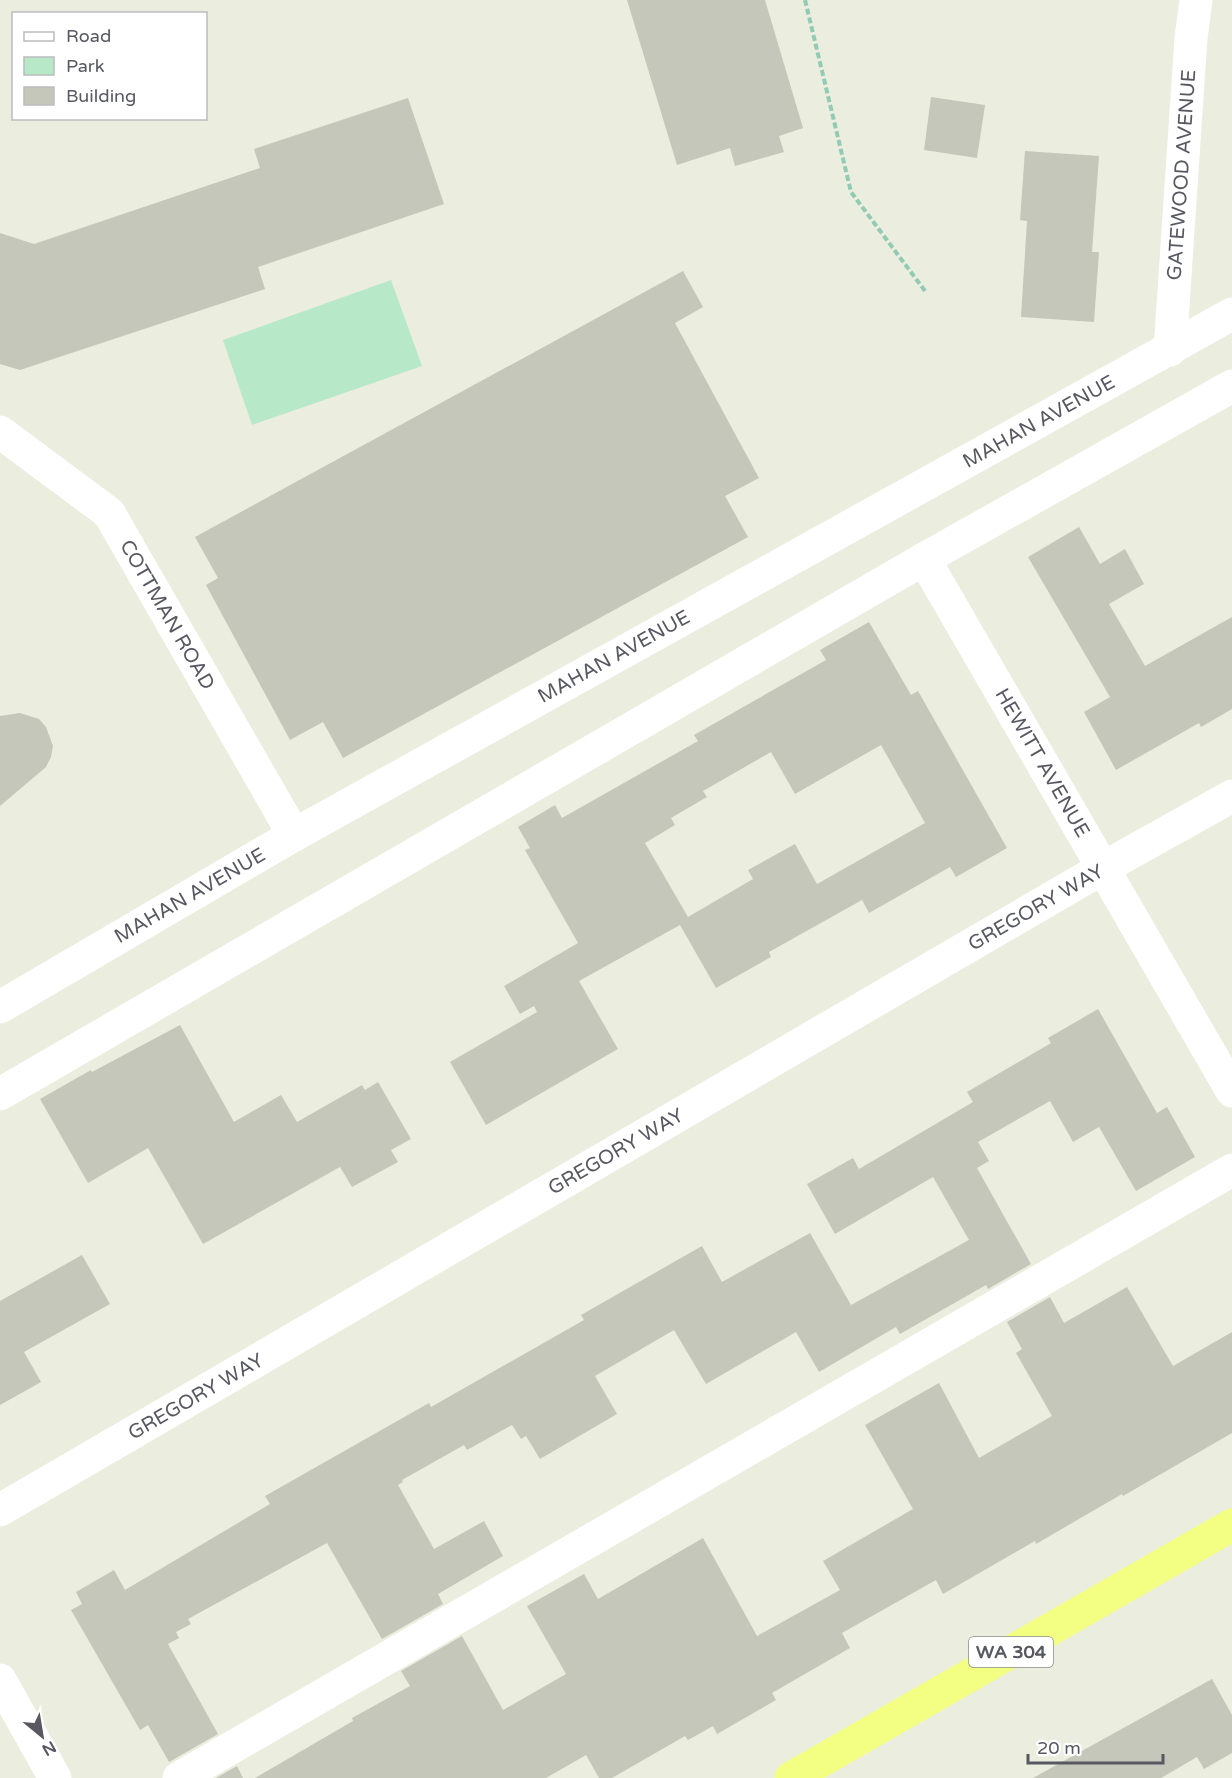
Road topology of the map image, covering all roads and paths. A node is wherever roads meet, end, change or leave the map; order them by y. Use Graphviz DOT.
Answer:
graph roads {
  1 [pos="805,0"];
  2 [pos="1196,0"];
  3 [pos="925,291"];
  4 [pos="1232,314"];
  5 [pos="1170,350"];
  6 [pos="1232,386"];
  7 [pos="0,432"];
  8 [pos="924,559"];
  9 [pos="1232,796"];
  10 [pos="294,835"];
  11 [pos="1103,868"];
  12 [pos="0,1007"];
  13 [pos="1232,1091"];
  14 [pos="0,1094"];
  15 [pos="1232,1170"];
  16 [pos="0,1510"];
  17 [pos="1232,1525"];
  18 [pos="0,1680"];
  19 [pos="55,1778"];
  20 [pos="180,1778"];
  21 [pos="791,1778"];
  1 -- 3 [label="path"];
  2 -- 5 [label="street, GATEWOOD AVENUE"];
  4 -- 5 [label="street, MAHAN AVENUE"];
  5 -- 10 [label="street, MAHAN AVENUE"];
  6 -- 8 [label="street"];
  7 -- 10 [label="street, COTTMAN ROAD"];
  8 -- 11 [label="street, HEWITT AVENUE"];
  8 -- 14 [label="street"];
  9 -- 11 [label="street, GREGORY WAY"];
  10 -- 12 [label="street, MAHAN AVENUE"];
  11 -- 13 [label="street, HEWITT AVENUE"];
  11 -- 16 [label="street, GREGORY WAY"];
  15 -- 20 [label="street"];
  17 -- 21 [label="highway, WA 304"];
  18 -- 19 [label="street"];
}
